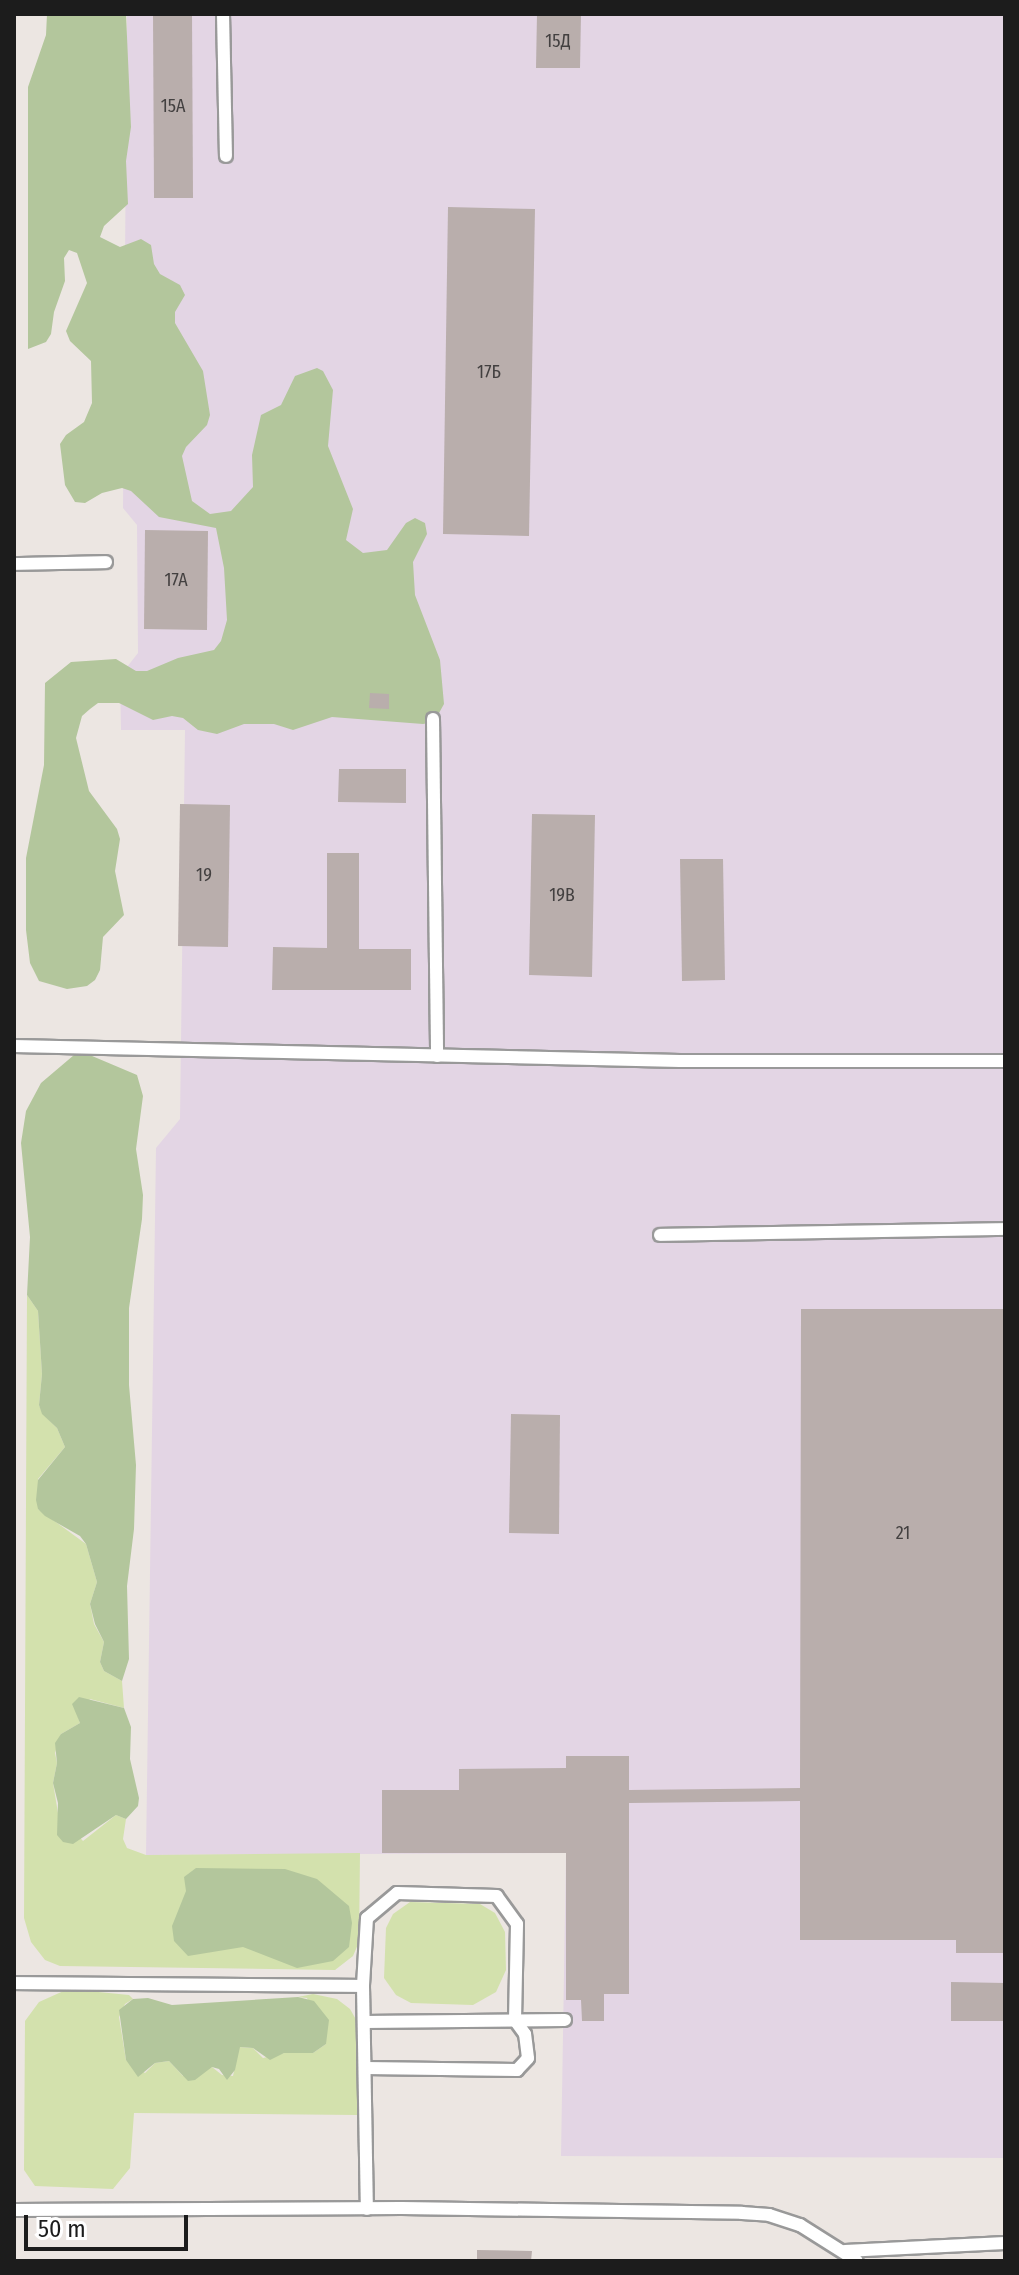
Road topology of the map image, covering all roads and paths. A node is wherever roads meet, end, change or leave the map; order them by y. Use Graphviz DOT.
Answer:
graph roads {
  1 [pos="223,14"];
  2 [pos="226,156"];
  3 [pos="106,562"];
  4 [pos="14,564"];
  5 [pos="433,719"];
  6 [pos="14,1046"];
  7 [pos="437,1056"];
  8 [pos="1005,1061"];
  9 [pos="1005,1229"];
  10 [pos="660,1235"];
  11 [pos="14,1983"];
  12 [pos="363,1986"];
  13 [pos="515,2020"];
  14 [pos="565,2020"];
  15 [pos="364,2022"];
  16 [pos="365,2068"];
  17 [pos="367,2209"];
  18 [pos="14,2210"];
  19 [pos="1005,2243"];
  20 [pos="845,2251"];
  21 [pos="857,2261"];
  1 -- 2 [label="lane"];
  3 -- 4 [label="lane"];
  5 -- 7 [label="lane"];
  6 -- 7 [label="lane"];
  7 -- 8 [label="lane"];
  9 -- 10 [label="lane"];
  11 -- 12 [label="lane"];
  12 -- 13 [label="lane"];
  12 -- 15 [label="lane"];
  13 -- 14 [label="lane"];
  13 -- 15 [label="lane"];
  13 -- 16 [label="lane"];
  15 -- 16 [label="lane"];
  16 -- 17 [label="lane"];
  17 -- 18 [label="lane"];
  17 -- 20 [label="lane"];
  19 -- 20 [label="lane"];
  20 -- 21 [label="lane"];
}
